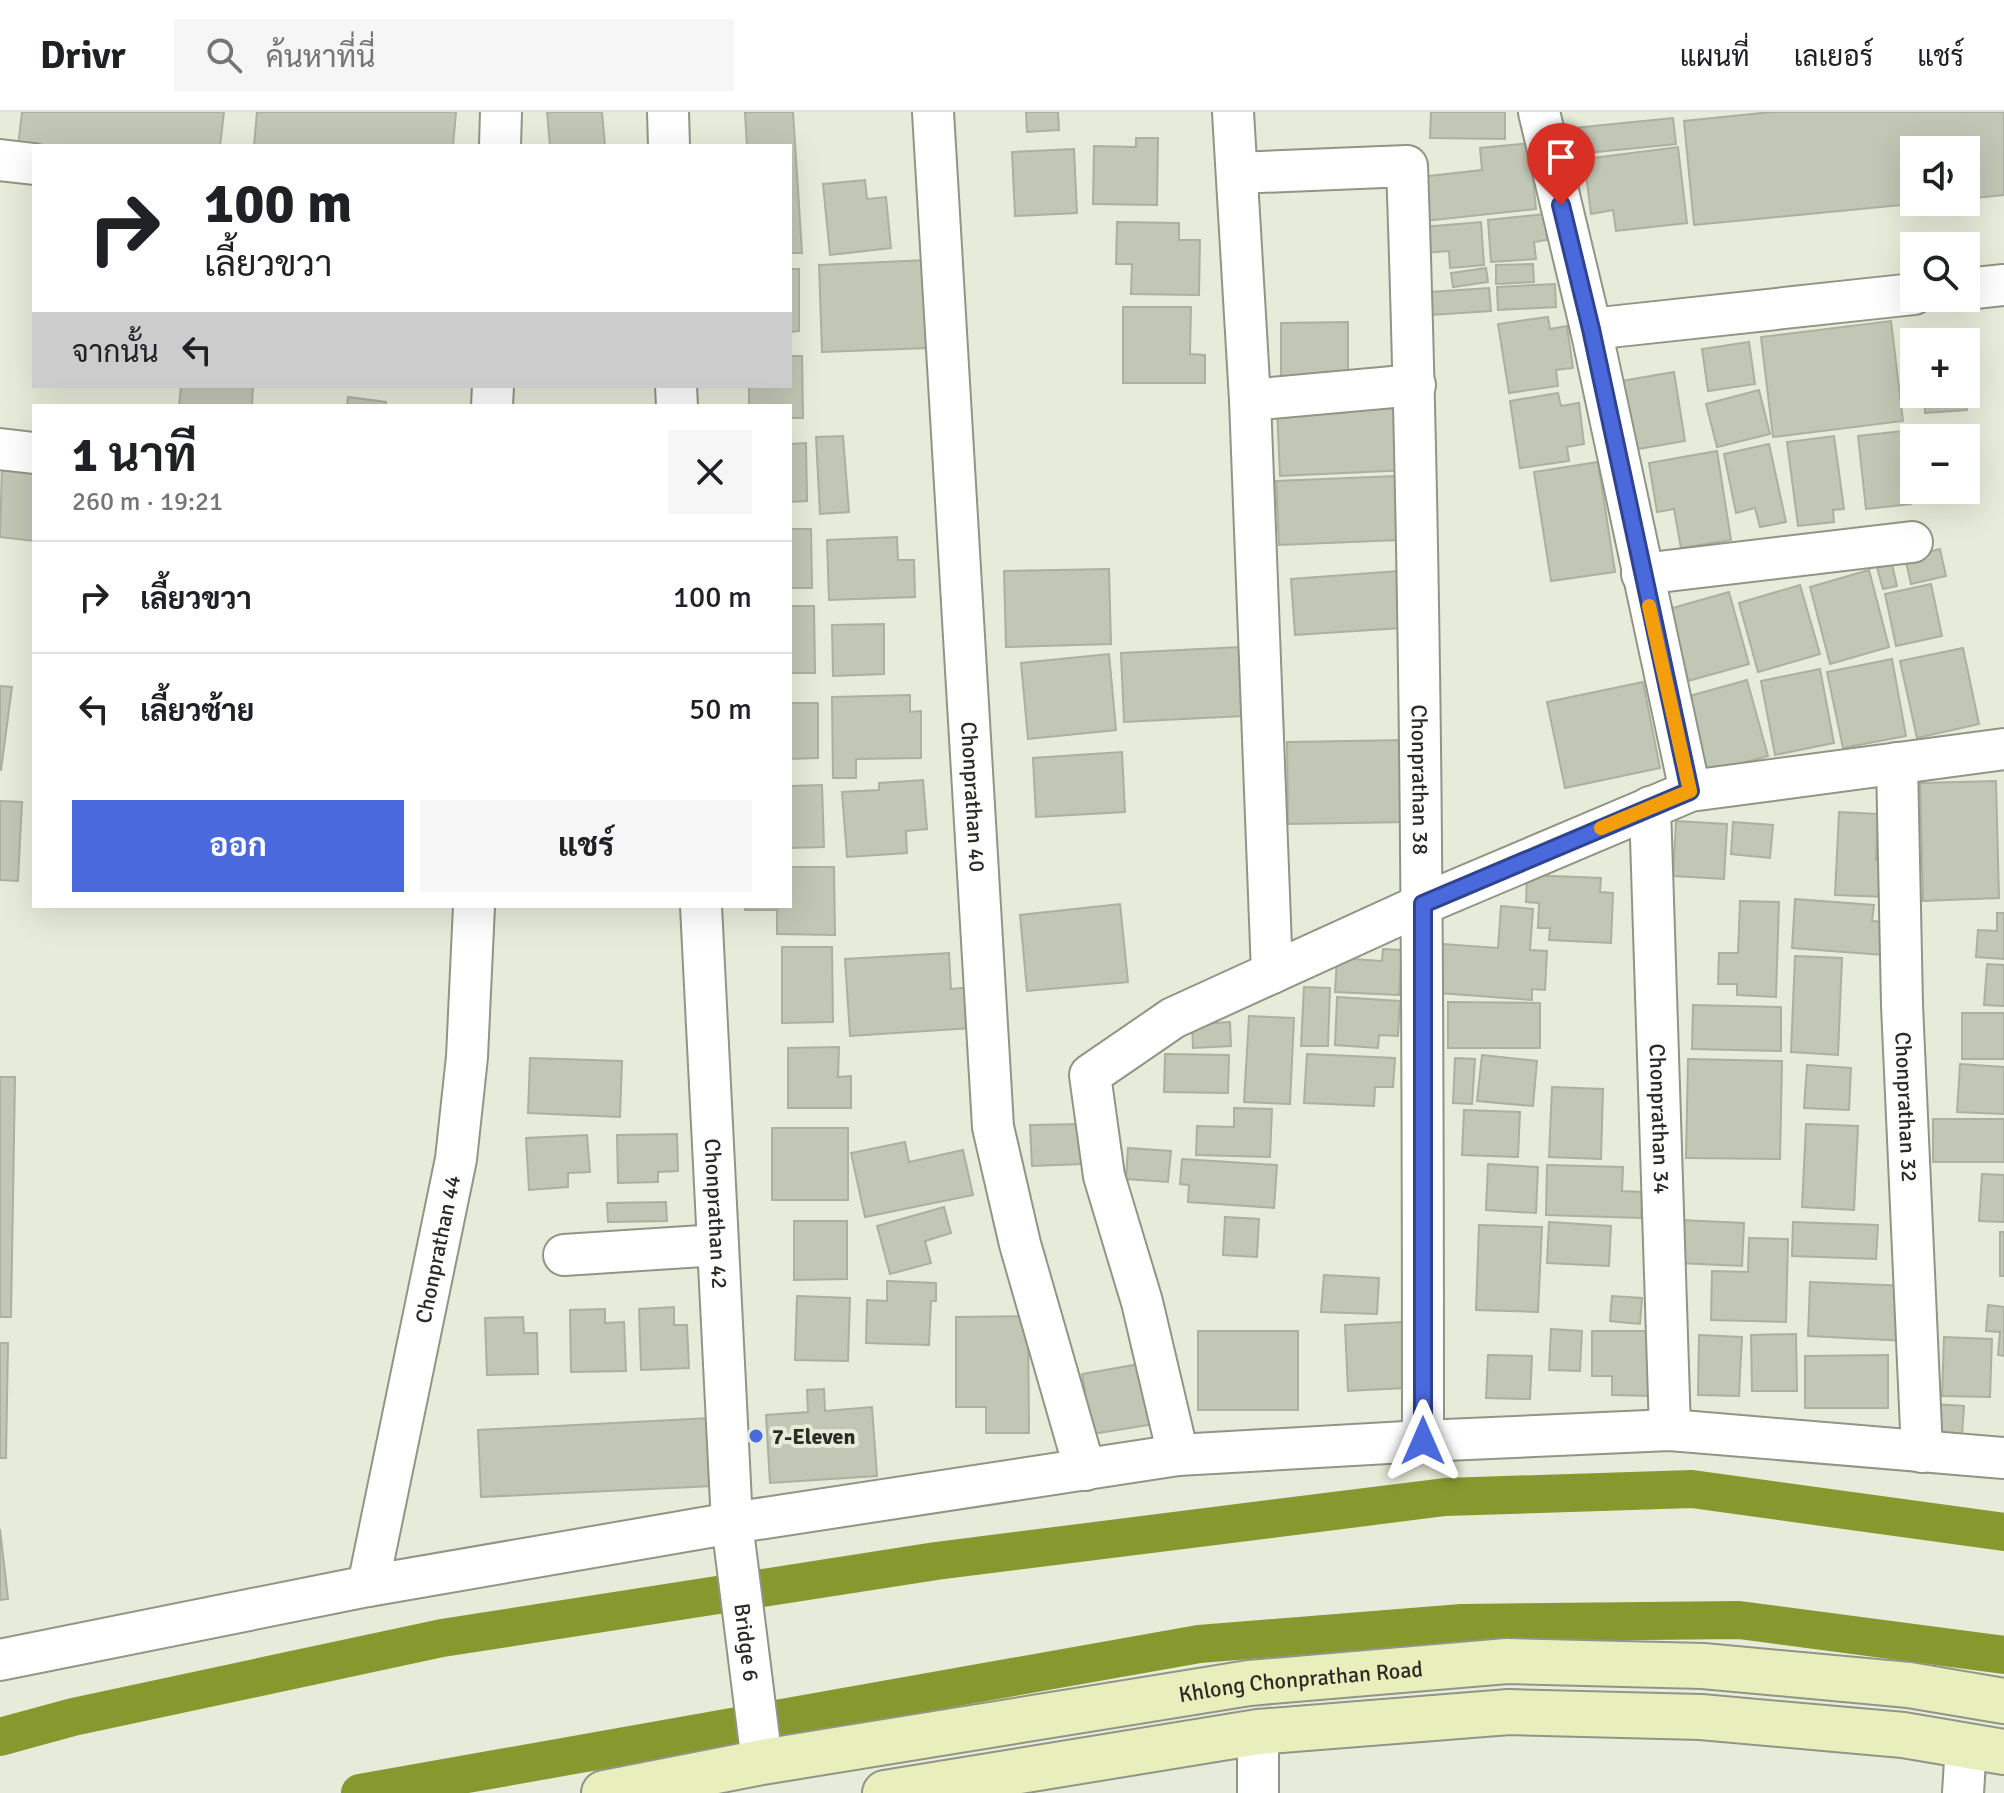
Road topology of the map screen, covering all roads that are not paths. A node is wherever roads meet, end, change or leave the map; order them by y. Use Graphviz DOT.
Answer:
graph roads {
  1 [pos="501,112"];
  2 [pos="668,112"];
  3 [pos="933,112"];
  4 [pos="1233,112"];
  5 [pos="1539,112"];
  6 [pos="500,144"];
  7 [pos="669,144"];
  8 [pos="0,160"];
  9 [pos="32,164"];
  10 [pos="1237,173"];
  11 [pos="2004,285"];
  12 [pos="1980,288"];
  13 [pos="1900,296"];
  14 [pos="1591,329"];
  15 [pos="1415,385"];
  16 [pos="1250,400"];
  17 [pos="0,449"];
  18 [pos="32,453"];
  19 [pos="1912,542"];
  20 [pos="1642,574"];
  21 [pos="2004,749"];
  22 [pos="1897,763"];
  23 [pos="1690,791"];
  24 [pos="1650,807"];
  25 [pos="1423,904"];
  26 [pos="474,908"];
  27 [pos="701,908"];
  28 [pos="1272,973"];
  29 [pos="718,1245"];
  30 [pos="564,1255"];
  31 [pos="1670,1430"];
  32 [pos="1423,1441"];
  33 [pos="1922,1452"];
  34 [pos="1178,1455"];
  35 [pos="2004,1458"];
  36 [pos="1085,1470"];
  37 [pos="732,1523"];
  38 [pos="368,1586"];
  39 [pos="0,1660"];
  40 [pos="2004,1701"];
  41 [pos="1258,1732"];
  42 [pos="1985,1748"];
  43 [pos="764,1778"];
  44 [pos="604,1793"];
  45 [pos="885,1793"];
  46 [pos="1258,1793"];
  47 [pos="1963,1793"];
  1 -- 6 [label="street"];
  2 -- 7 [label="street"];
  3 -- 36 [label="street, Chonprathan 40"];
  4 -- 10 [label="street"];
  5 -- 14 [label="street"];
  8 -- 9 [label="street"];
  10 -- 15 [label="street, Chonprathan 38"];
  10 -- 16 [label="street"];
  11 -- 12 [label="street"];
  13 -- 14 [label="street"];
  14 -- 20 [label="street"];
  15 -- 16 [label="street"];
  15 -- 25 [label="street, Chonprathan 38"];
  16 -- 28 [label="street"];
  17 -- 18 [label="street"];
  19 -- 20 [label="street"];
  20 -- 23 [label="street"];
  21 -- 22 [label="street"];
  22 -- 23 [label="street"];
  22 -- 33 [label="street, Chonprathan 32"];
  23 -- 24 [label="street"];
  24 -- 25 [label="street"];
  24 -- 31 [label="street, Chonprathan 34"];
  25 -- 28 [label="street"];
  25 -- 32 [label="street, Chonprathan 38"];
  26 -- 38 [label="street, Chonprathan 44"];
  27 -- 29 [label="street, Chonprathan 42"];
  28 -- 34 [label="street"];
  29 -- 30 [label="street"];
  29 -- 37 [label="street, Chonprathan 42"];
  31 -- 32 [label="street"];
  31 -- 33 [label="street"];
  32 -- 34 [label="street"];
  33 -- 35 [label="street"];
  34 -- 36 [label="street"];
  36 -- 37 [label="street"];
  37 -- 38 [label="street"];
  37 -- 43 [label="street, Bridge 6"];
  38 -- 39 [label="street"];
  40 -- 43 [label="street, Khlong Chonprathan Road"];
  41 -- 42 [label="street, Khlong Chonprathan Road"];
  41 -- 45 [label="street, Khlong Chonprathan Road"];
  41 -- 46 [label="street"];
  42 -- 47 [label="street"];
  43 -- 44 [label="street, Khlong Chonprathan Road"];
}
